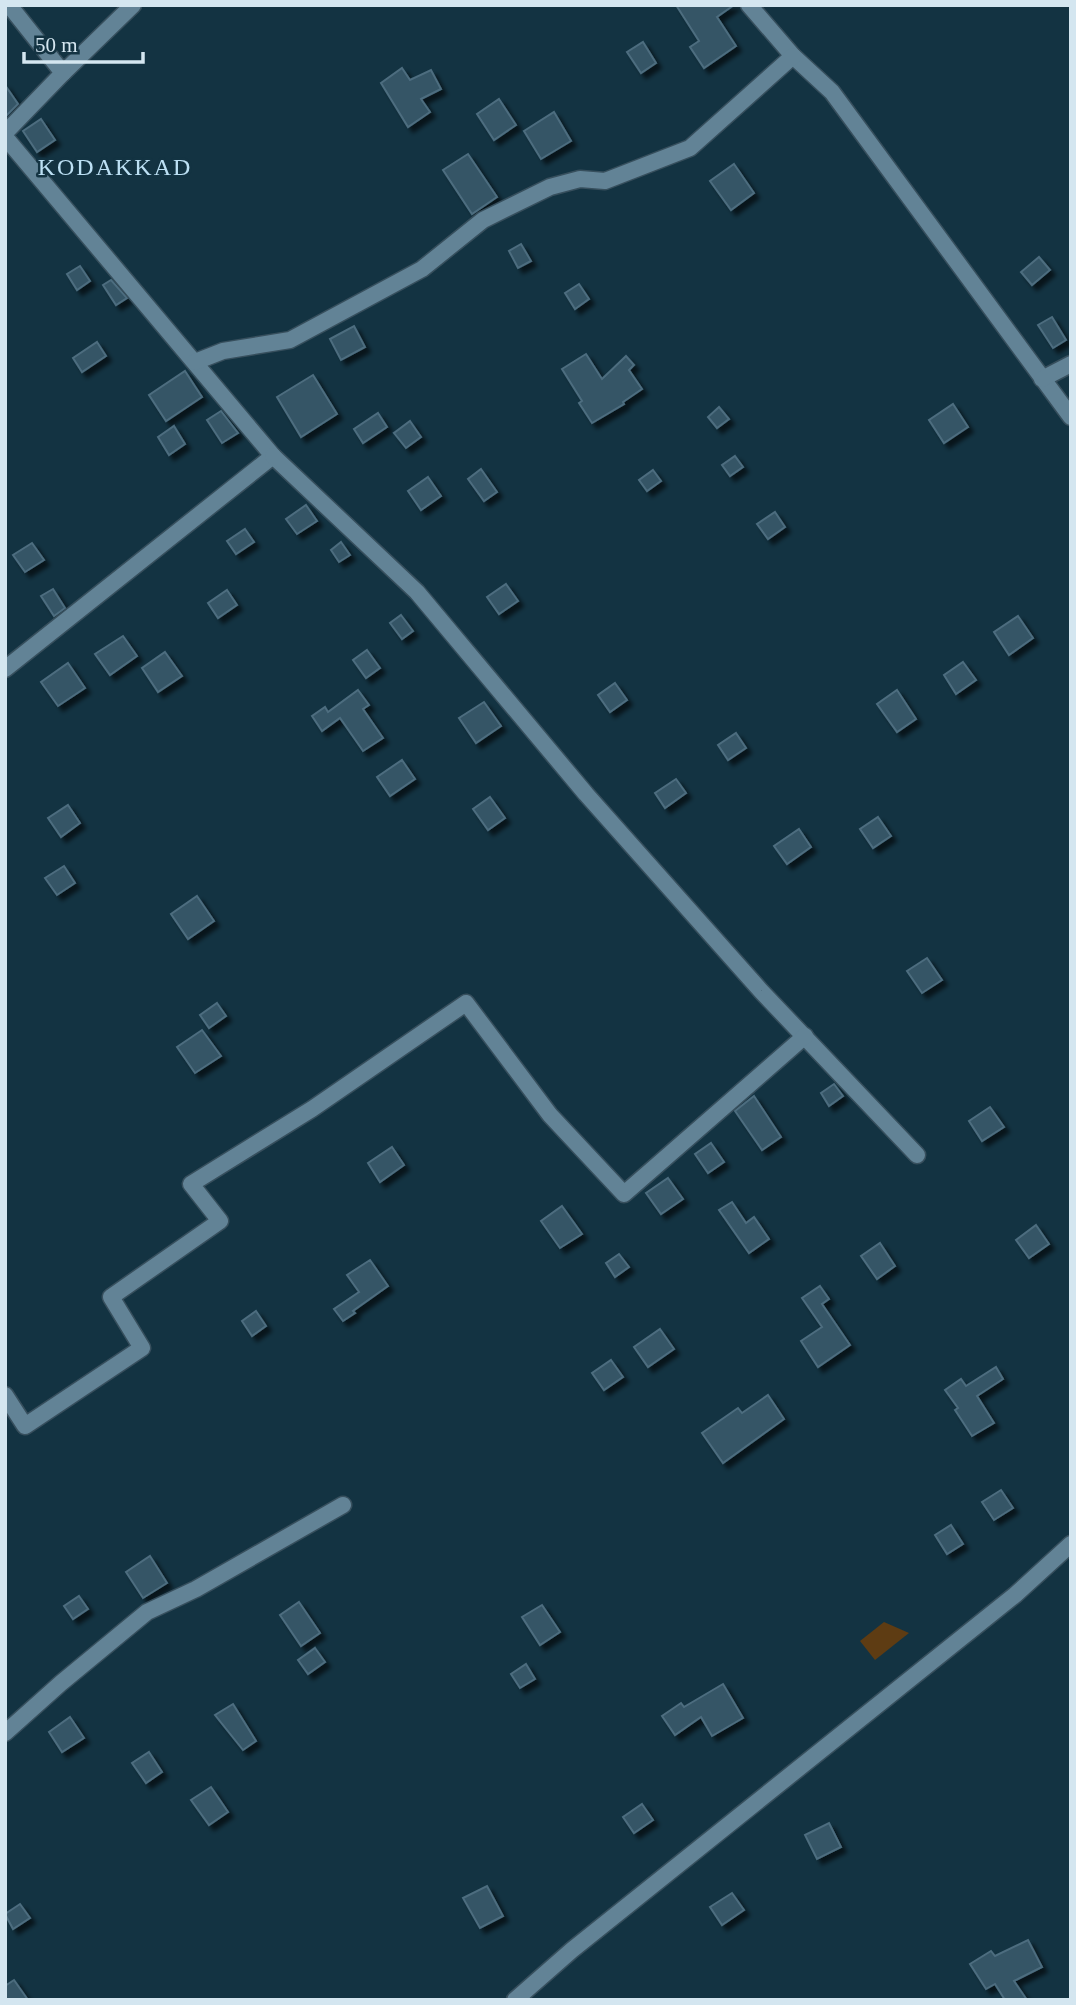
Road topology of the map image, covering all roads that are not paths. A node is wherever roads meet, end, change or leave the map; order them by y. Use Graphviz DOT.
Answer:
graph roads {
  1 [pos="9,5"];
  2 [pos="133,5"];
  3 [pos="749,5"];
  4 [pos="793,56"];
  5 [pos="64,73"];
  6 [pos="5,135"];
  7 [pos="195,362"];
  8 [pos="1071,364"];
  9 [pos="1042,379"];
  10 [pos="1071,417"];
  11 [pos="273,456"];
  12 [pos="5,669"];
  13 [pos="804,1036"];
  14 [pos="917,1155"];
  15 [pos="5,1395"];
  16 [pos="343,1505"];
  17 [pos="1071,1544"];
  18 [pos="5,1733"];
  19 [pos="515,2000"];
  1 -- 5 [label="street"];
  2 -- 5 [label="street"];
  3 -- 4 [label="street"];
  4 -- 7 [label="street"];
  4 -- 9 [label="street"];
  5 -- 6 [label="street"];
  6 -- 7 [label="street"];
  7 -- 11 [label="street"];
  8 -- 9 [label="street"];
  9 -- 10 [label="street"];
  11 -- 12 [label="street"];
  11 -- 13 [label="street"];
  13 -- 14 [label="street"];
  13 -- 15 [label="street"];
  16 -- 18 [label="street"];
  17 -- 19 [label="street"];
}
